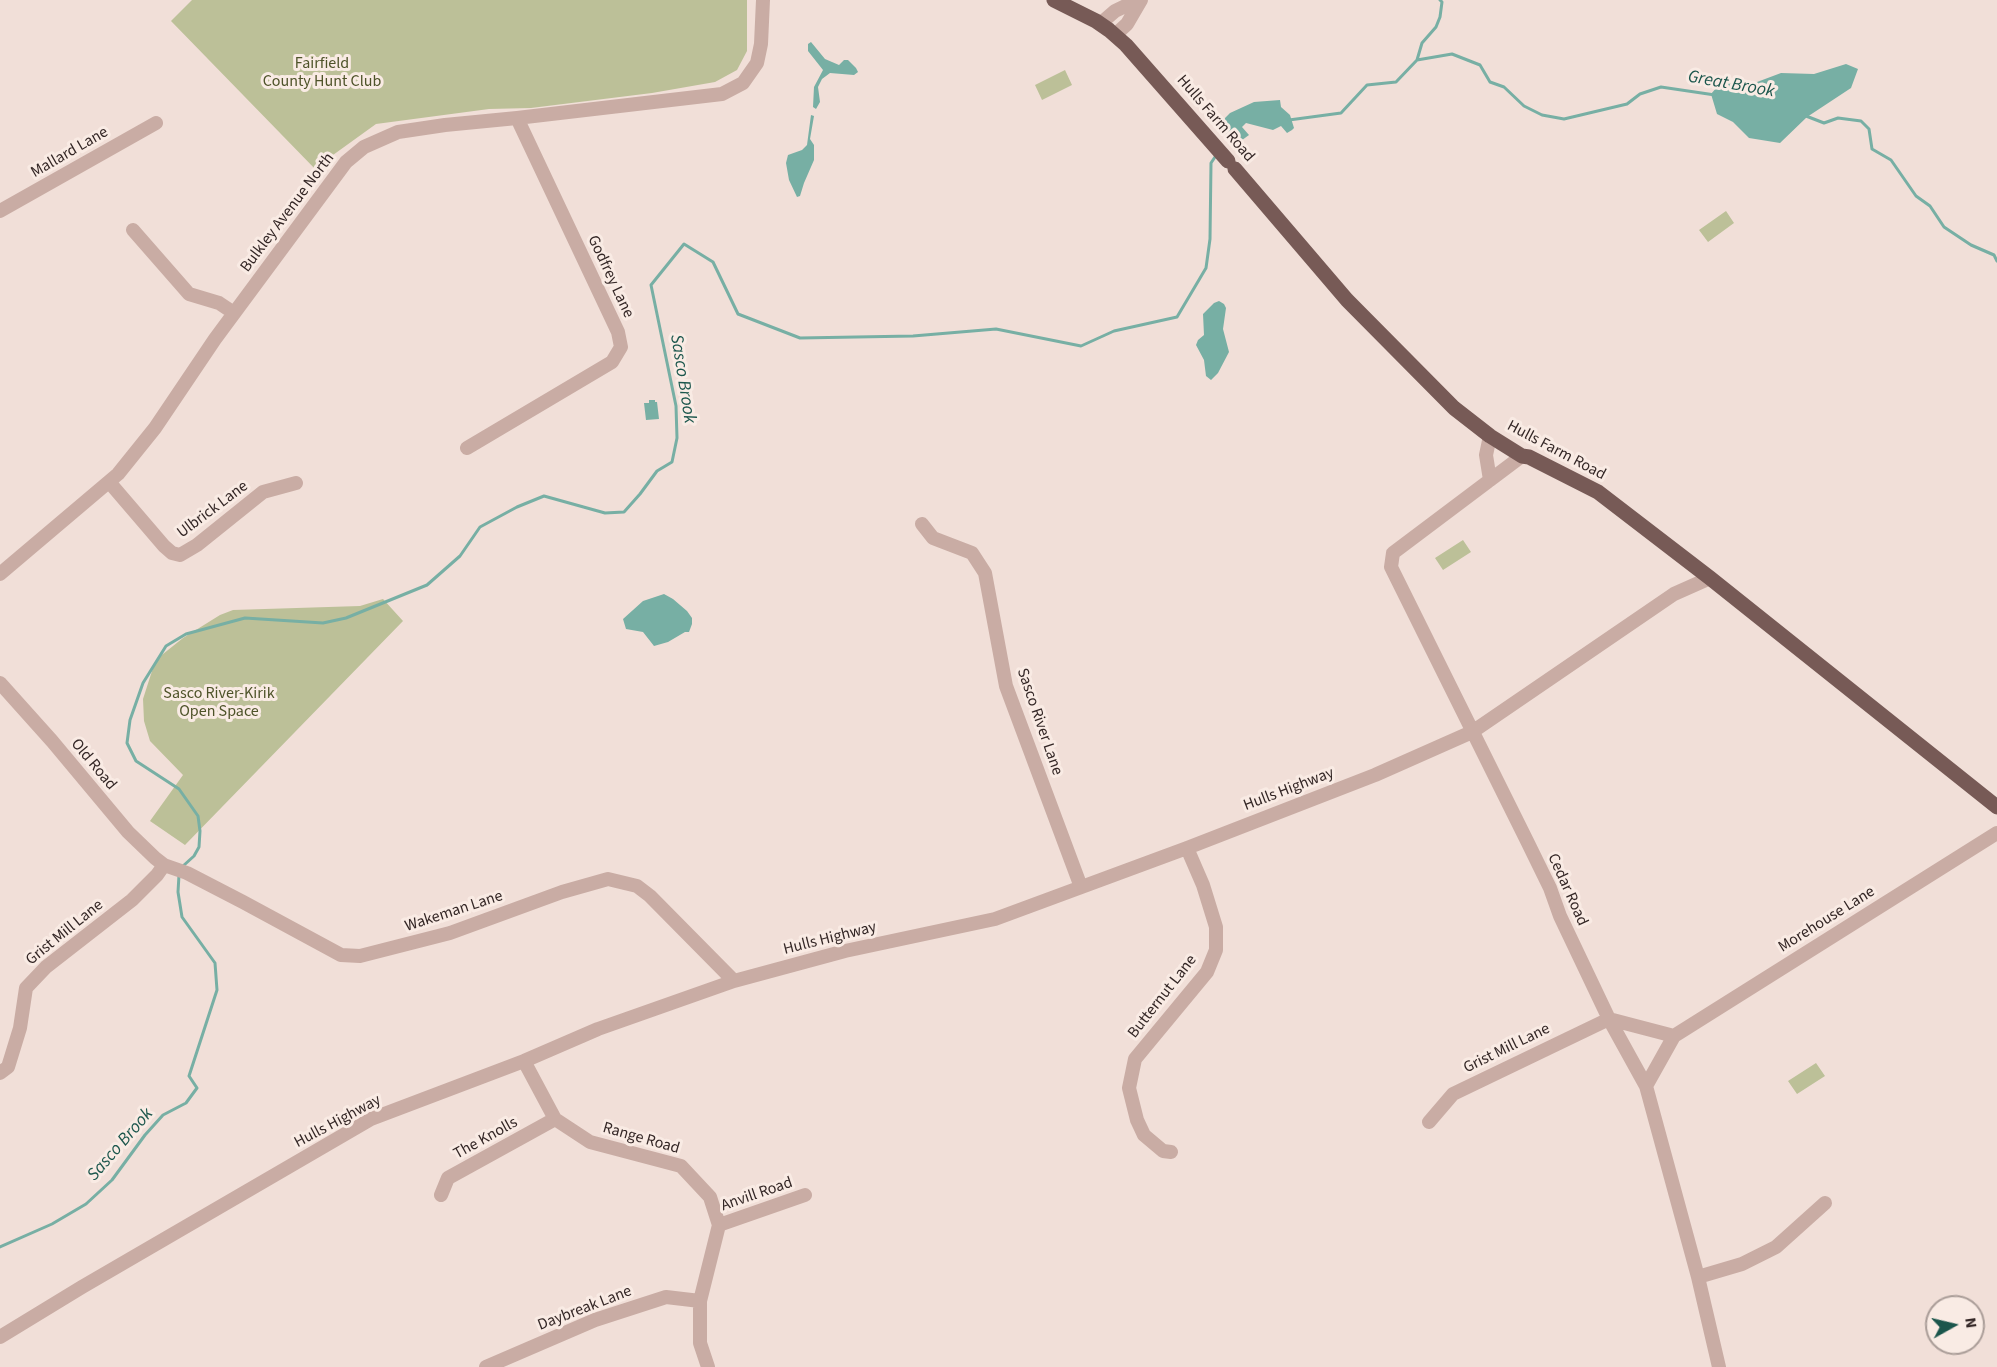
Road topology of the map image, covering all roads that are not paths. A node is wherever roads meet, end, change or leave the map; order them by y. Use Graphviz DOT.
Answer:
graph roads {
  1 [pos="764,0"];
  2 [pos="1054,0"];
  3 [pos="1139,0"];
  4 [pos="1100,24"];
  5 [pos="1120,40"];
  6 [pos="517,118"];
  7 [pos="156,123"];
  8 [pos="0,211"];
  9 [pos="133,231"];
  10 [pos="234,313"];
  11 [pos="1490,436"];
  12 [pos="466,448"];
  13 [pos="1522,456"];
  14 [pos="1490,480"];
  15 [pos="110,483"];
  16 [pos="296,483"];
  17 [pos="922,524"];
  18 [pos="1694,568"];
  19 [pos="0,574"];
  20 [pos="1710,578"];
  21 [pos="1674,594"];
  22 [pos="0,683"];
  23 [pos="1472,732"];
  24 [pos="1997,807"];
  25 [pos="1997,832"];
  26 [pos="1186,848"];
  27 [pos="176,868"];
  28 [pos="1081,887"];
  29 [pos="734,981"];
  30 [pos="1609,1019"];
  31 [pos="1674,1036"];
  32 [pos="524,1061"];
  33 [pos="0,1074"];
  34 [pos="1646,1086"];
  35 [pos="555,1119"];
  36 [pos="1429,1122"];
  37 [pos="1171,1152"];
  38 [pos="441,1195"];
  39 [pos="805,1195"];
  40 [pos="1825,1203"];
  41 [pos="719,1225"];
  42 [pos="1698,1277"];
  43 [pos="700,1301"];
  44 [pos="0,1337"];
  45 [pos="486,1367"];
  46 [pos="708,1367"];
  47 [pos="1719,1367"];
  1 -- 6 [label="street, Bulkley Avenue North"];
  2 -- 4 [label="main road, Hulls Farm Road"];
  3 -- 4 [label="street"];
  3 -- 5 [label="street"];
  4 -- 5 [label="main road, Hulls Farm Road"];
  5 -- 11 [label="main road, Hulls Farm Road"];
  6 -- 10 [label="street, Bulkley Avenue North"];
  6 -- 12 [label="street, Godfrey Lane"];
  7 -- 8 [label="street, Mallard Lane"];
  9 -- 10 [label="street"];
  10 -- 15 [label="street, Bulkley Avenue North"];
  11 -- 13 [label="main road, Hulls Farm Road"];
  11 -- 14 [label="street"];
  13 -- 14 [label="street, Cedar Road"];
  13 -- 18 [label="main road, Hulls Farm Road"];
  14 -- 23 [label="street, Cedar Road"];
  15 -- 16 [label="street, Ulbrick Lane"];
  15 -- 19 [label="street, Bulkley Avenue North"];
  17 -- 28 [label="street, Sasco River Lane"];
  18 -- 20 [label="main road, Hulls Farm Road"];
  18 -- 21 [label="street, Hulls Highway"];
  20 -- 21 [label="street, Hulls Highway"];
  20 -- 24 [label="main road, Hulls Farm Road"];
  21 -- 23 [label="street, Hulls Highway"];
  22 -- 27 [label="street, Old Road"];
  23 -- 26 [label="street, Hulls Highway"];
  23 -- 30 [label="street, Cedar Road"];
  25 -- 31 [label="street, Morehouse Lane"];
  26 -- 28 [label="street, Hulls Highway"];
  26 -- 37 [label="street, Butternut Lane"];
  27 -- 29 [label="street, Wakeman Lane"];
  27 -- 33 [label="street, Grist Mill Lane"];
  28 -- 29 [label="street, Hulls Highway"];
  29 -- 32 [label="street, Hulls Highway"];
  30 -- 31 [label="street"];
  30 -- 34 [label="street, Cedar Road"];
  30 -- 36 [label="street, Grist Mill Lane"];
  31 -- 34 [label="street, Morehouse Lane"];
  32 -- 35 [label="street, Range Road"];
  32 -- 44 [label="street, Hulls Highway"];
  34 -- 42 [label="street, Cedar Road"];
  35 -- 38 [label="street, The Knolls"];
  35 -- 41 [label="street, Range Road"];
  39 -- 41 [label="street, Anvill Road"];
  40 -- 42 [label="street"];
  41 -- 43 [label="street"];
  42 -- 47 [label="street, Cedar Road"];
  43 -- 45 [label="street, Daybreak Lane"];
  43 -- 46 [label="street"];
}
